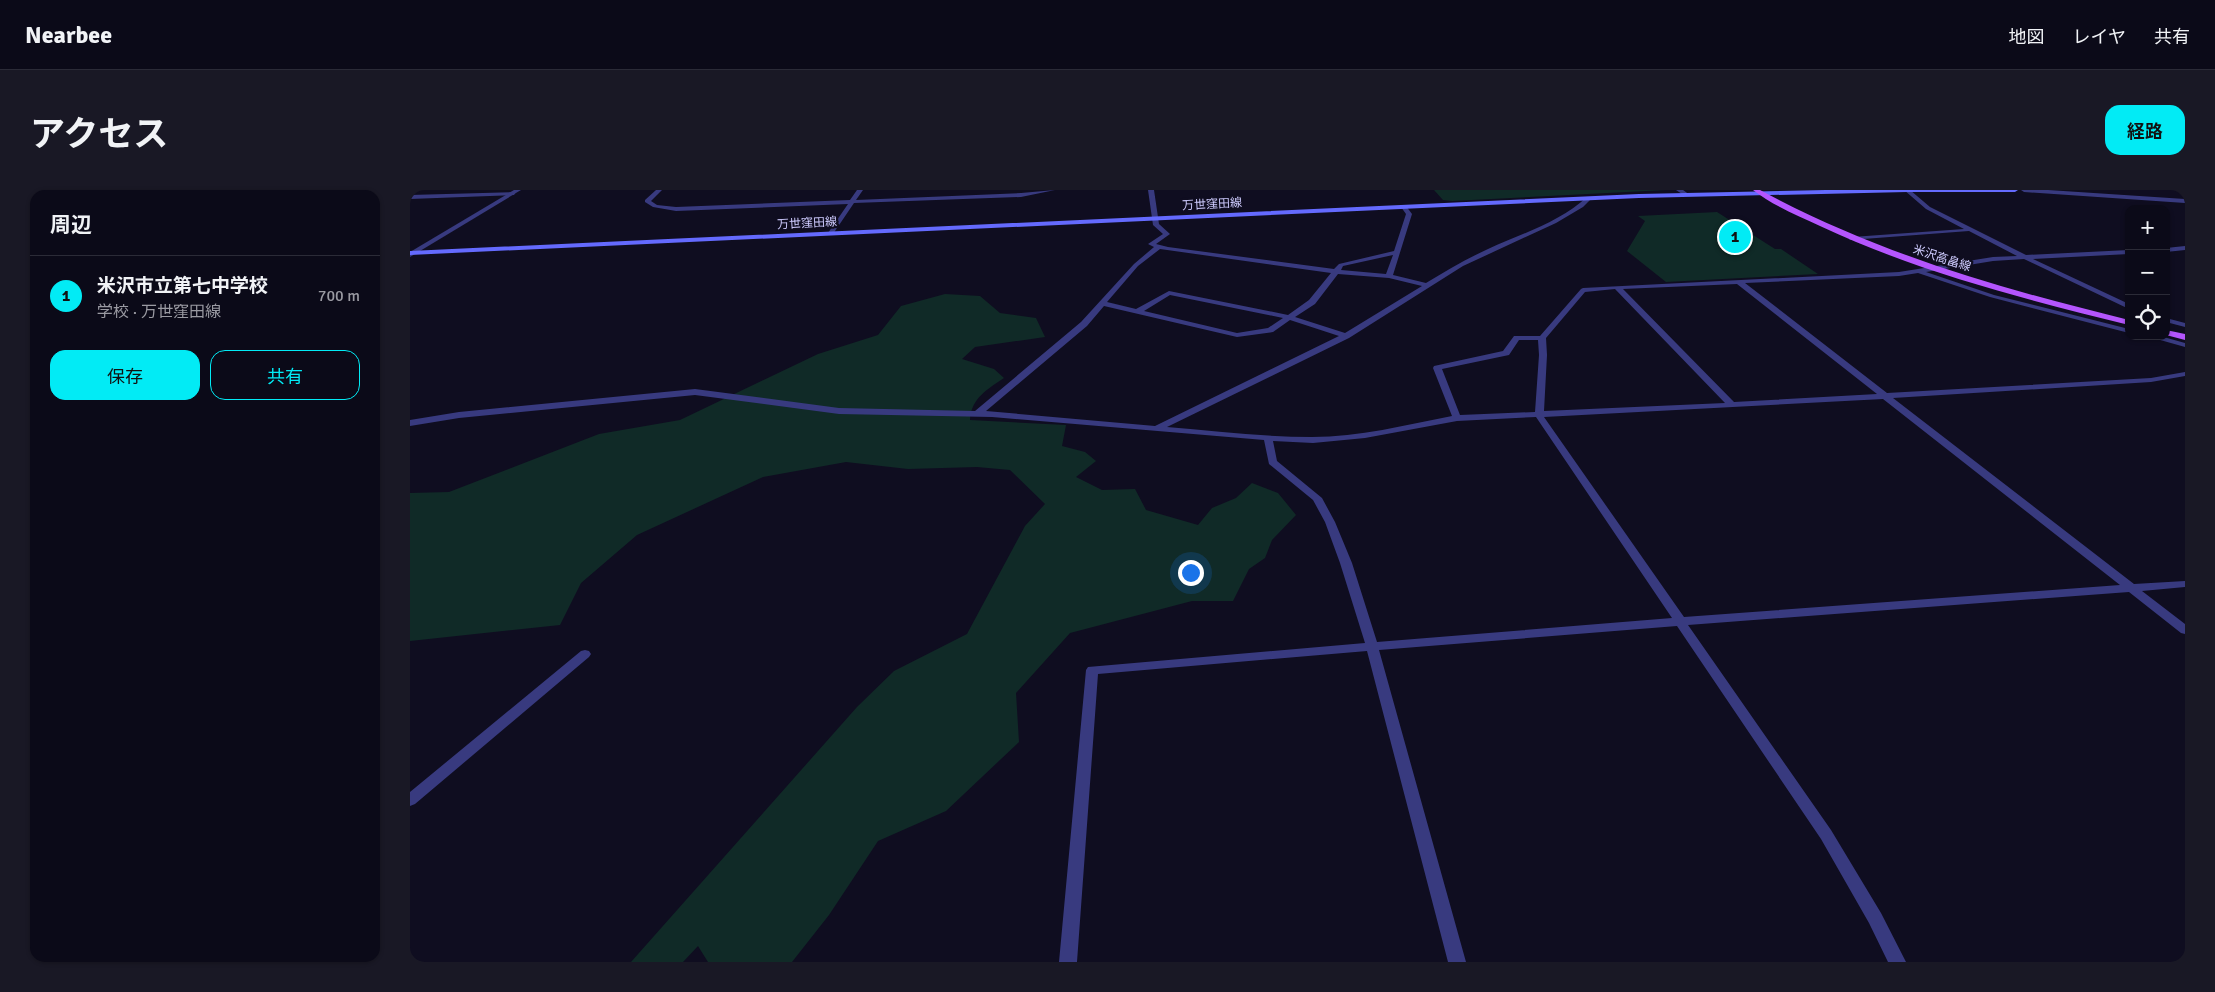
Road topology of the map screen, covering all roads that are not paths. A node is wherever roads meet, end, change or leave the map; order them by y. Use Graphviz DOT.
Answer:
graph roads {
  1 [pos="659,190"];
  2 [pos="860,190"];
  3 [pos="1052,190"];
  4 [pos="1150,190"];
  5 [pos="1680,190"];
  6 [pos="1907,190"];
  7 [pos="2015,190"];
  8 [pos="2024,190"];
  9 [pos="510,191"];
  10 [pos="1807,191"];
  11 [pos="1759,192"];
  12 [pos="1687,194"];
  13 [pos="410,197"];
  14 [pos="1589,198"];
  15 [pos="2185,201"];
  16 [pos="852,202"];
  17 [pos="1404,207"];
  18 [pos="1154,218"];
  19 [pos="1970,230"];
  20 [pos="831,233"];
  21 [pos="1852,239"];
  22 [pos="1158,247"];
  23 [pos="2185,248"];
  24 [pos="2170,250"];
  25 [pos="1397,252"];
  26 [pos="2125,252"];
  27 [pos="411,253"];
  28 [pos="2024,257"];
  29 [pos="1933,269"];
  30 [pos="1337,272"];
  31 [pos="1921,272"];
  32 [pos="1390,276"];
  33 [pos="1738,281"];
  34 [pos="1426,285"];
  35 [pos="1617,287"];
  36 [pos="1102,303"];
  37 [pos="2125,305"];
  38 [pos="1136,312"];
  39 [pos="1288,317"];
  40 [pos="2170,321"];
  41 [pos="2125,322"];
  42 [pos="2185,325"];
  43 [pos="2125,330"];
  44 [pos="2170,333"];
  45 [pos="1346,336"];
  46 [pos="2185,337"];
  47 [pos="1542,338"];
  48 [pos="2166,340"];
  49 [pos="2185,345"];
  50 [pos="2185,374"];
  51 [pos="1885,395"];
  52 [pos="1732,405"];
  53 [pos="977,414"];
  54 [pos="1539,415"];
  55 [pos="1457,418"];
  56 [pos="410,423"];
  57 [pos="1158,428"];
  58 [pos="1268,438"];
  59 [pos="2185,584"];
  60 [pos="2130,588"];
  61 [pos="1681,622"];
  62 [pos="2185,630"];
  63 [pos="1372,647"];
  64 [pos="585,654"];
  65 [pos="410,800"];
  66 [pos="1068,962"];
  67 [pos="1457,962"];
  68 [pos="1897,962"];
  1 -- 16 [label="street"];
  2 -- 16 [label="street"];
  3 -- 16 [label="street"];
  4 -- 18 [label="street"];
  5 -- 12 [label="street"];
  6 -- 7 [label="main road, 万世窪田線"];
  6 -- 10 [label="main road, 万世窪田線"];
  6 -- 19 [label="street"];
  8 -- 15 [label="street"];
  9 -- 13 [label="street"];
  9 -- 27 [label="street"];
  9 -- 27 [label="street"];
  10 -- 11 [label="main road, 万世窪田線"];
  11 -- 12 [label="main road, 万世窪田線"];
  11 -- 21 [label="main road, 米沢高畠線"];
  12 -- 14 [label="main road, 万世窪田線"];
  14 -- 17 [label="main road, 万世窪田線"];
  14 -- 34 [label="street"];
  16 -- 20 [label="street"];
  17 -- 18 [label="main road, 万世窪田線"];
  17 -- 25 [label="street"];
  18 -- 20 [label="main road, 万世窪田線"];
  18 -- 22 [label="street"];
  19 -- 21 [label="street"];
  19 -- 28 [label="street"];
  20 -- 27 [label="main road, 万世窪田線"];
  21 -- 29 [label="main road, 米沢高畠線"];
  22 -- 30 [label="street"];
  22 -- 36 [label="street"];
  23 -- 24 [label="street"];
  25 -- 30 [label="street"];
  25 -- 32 [label="street"];
  26 -- 28 [label="street"];
  28 -- 29 [label="street"];
  28 -- 37 [label="street"];
  29 -- 31 [label="street"];
  29 -- 41 [label="main road, 米沢高畠線"];
  30 -- 32 [label="street"];
  30 -- 39 [label="street"];
  31 -- 33 [label="street"];
  31 -- 43 [label="street"];
  32 -- 34 [label="street"];
  33 -- 35 [label="street"];
  33 -- 51 [label="street"];
  34 -- 45 [label="street"];
  35 -- 47 [label="street"];
  35 -- 52 [label="street"];
  36 -- 38 [label="street"];
  36 -- 53 [label="street"];
  38 -- 39 [label="street"];
  38 -- 39 [label="street"];
  39 -- 45 [label="street"];
  40 -- 42 [label="street"];
  44 -- 46 [label="main road"];
  45 -- 57 [label="street"];
  47 -- 54 [label="street"];
  47 -- 55 [label="street"];
  48 -- 49 [label="street"];
  50 -- 51 [label="street"];
  51 -- 52 [label="street"];
  51 -- 60 [label="street"];
  52 -- 54 [label="street"];
  53 -- 56 [label="street"];
  53 -- 57 [label="street"];
  54 -- 55 [label="street"];
  54 -- 61 [label="street"];
  55 -- 58 [label="street"];
  57 -- 58 [label="street"];
  58 -- 63 [label="street"];
  59 -- 60 [label="street"];
  60 -- 61 [label="street"];
  60 -- 62 [label="street"];
  61 -- 63 [label="street"];
  61 -- 68 [label="street"];
  63 -- 66 [label="street"];
  63 -- 67 [label="street"];
  64 -- 65 [label="street"];
}
